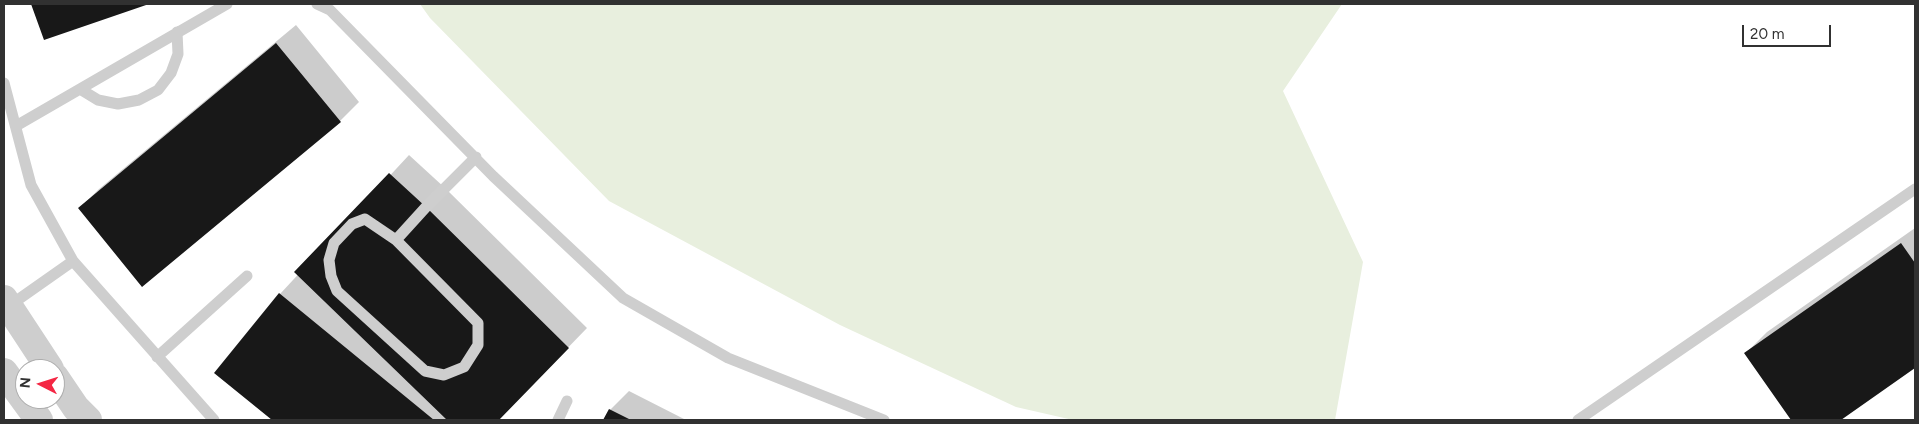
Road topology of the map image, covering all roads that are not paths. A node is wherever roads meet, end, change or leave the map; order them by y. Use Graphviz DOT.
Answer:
graph roads {
  1 [pos="227,4"];
  2 [pos="317,4"];
  3 [pos="178,32"];
  4 [pos="4,83"];
  5 [pos="80,89"];
  6 [pos="16,126"];
  7 [pos="476,157"];
  8 [pos="1915,189"];
  9 [pos="396,240"];
  10 [pos="73,261"];
  11 [pos="247,276"];
  12 [pos="6,303"];
  13 [pos="158,358"];
  14 [pos="43,359"];
  15 [pos="4,372"];
  16 [pos="65,392"];
  17 [pos="567,401"];
  18 [pos="39,420"];
  19 [pos="88,420"];
  20 [pos="214,420"];
  21 [pos="558,420"];
  22 [pos="884,420"];
  23 [pos="1578,420"];
  1 -- 3 [label="lane"];
  2 -- 7 [label="lane"];
  3 -- 5 [label="lane"];
  3 -- 5 [label="lane"];
  4 -- 6 [label="lane"];
  5 -- 6 [label="lane"];
  6 -- 10 [label="lane"];
  7 -- 9 [label="lane"];
  7 -- 22 [label="lane"];
  8 -- 23 [label="lane"];
  9 -- 9 [label="lane"];
  10 -- 12 [label="lane"];
  10 -- 13 [label="lane"];
  11 -- 13 [label="lane"];
  12 -- 14 [label="street"];
  13 -- 20 [label="lane"];
  15 -- 18 [label="street"];
  16 -- 19 [label="street"];
  17 -- 21 [label="lane"];
}
